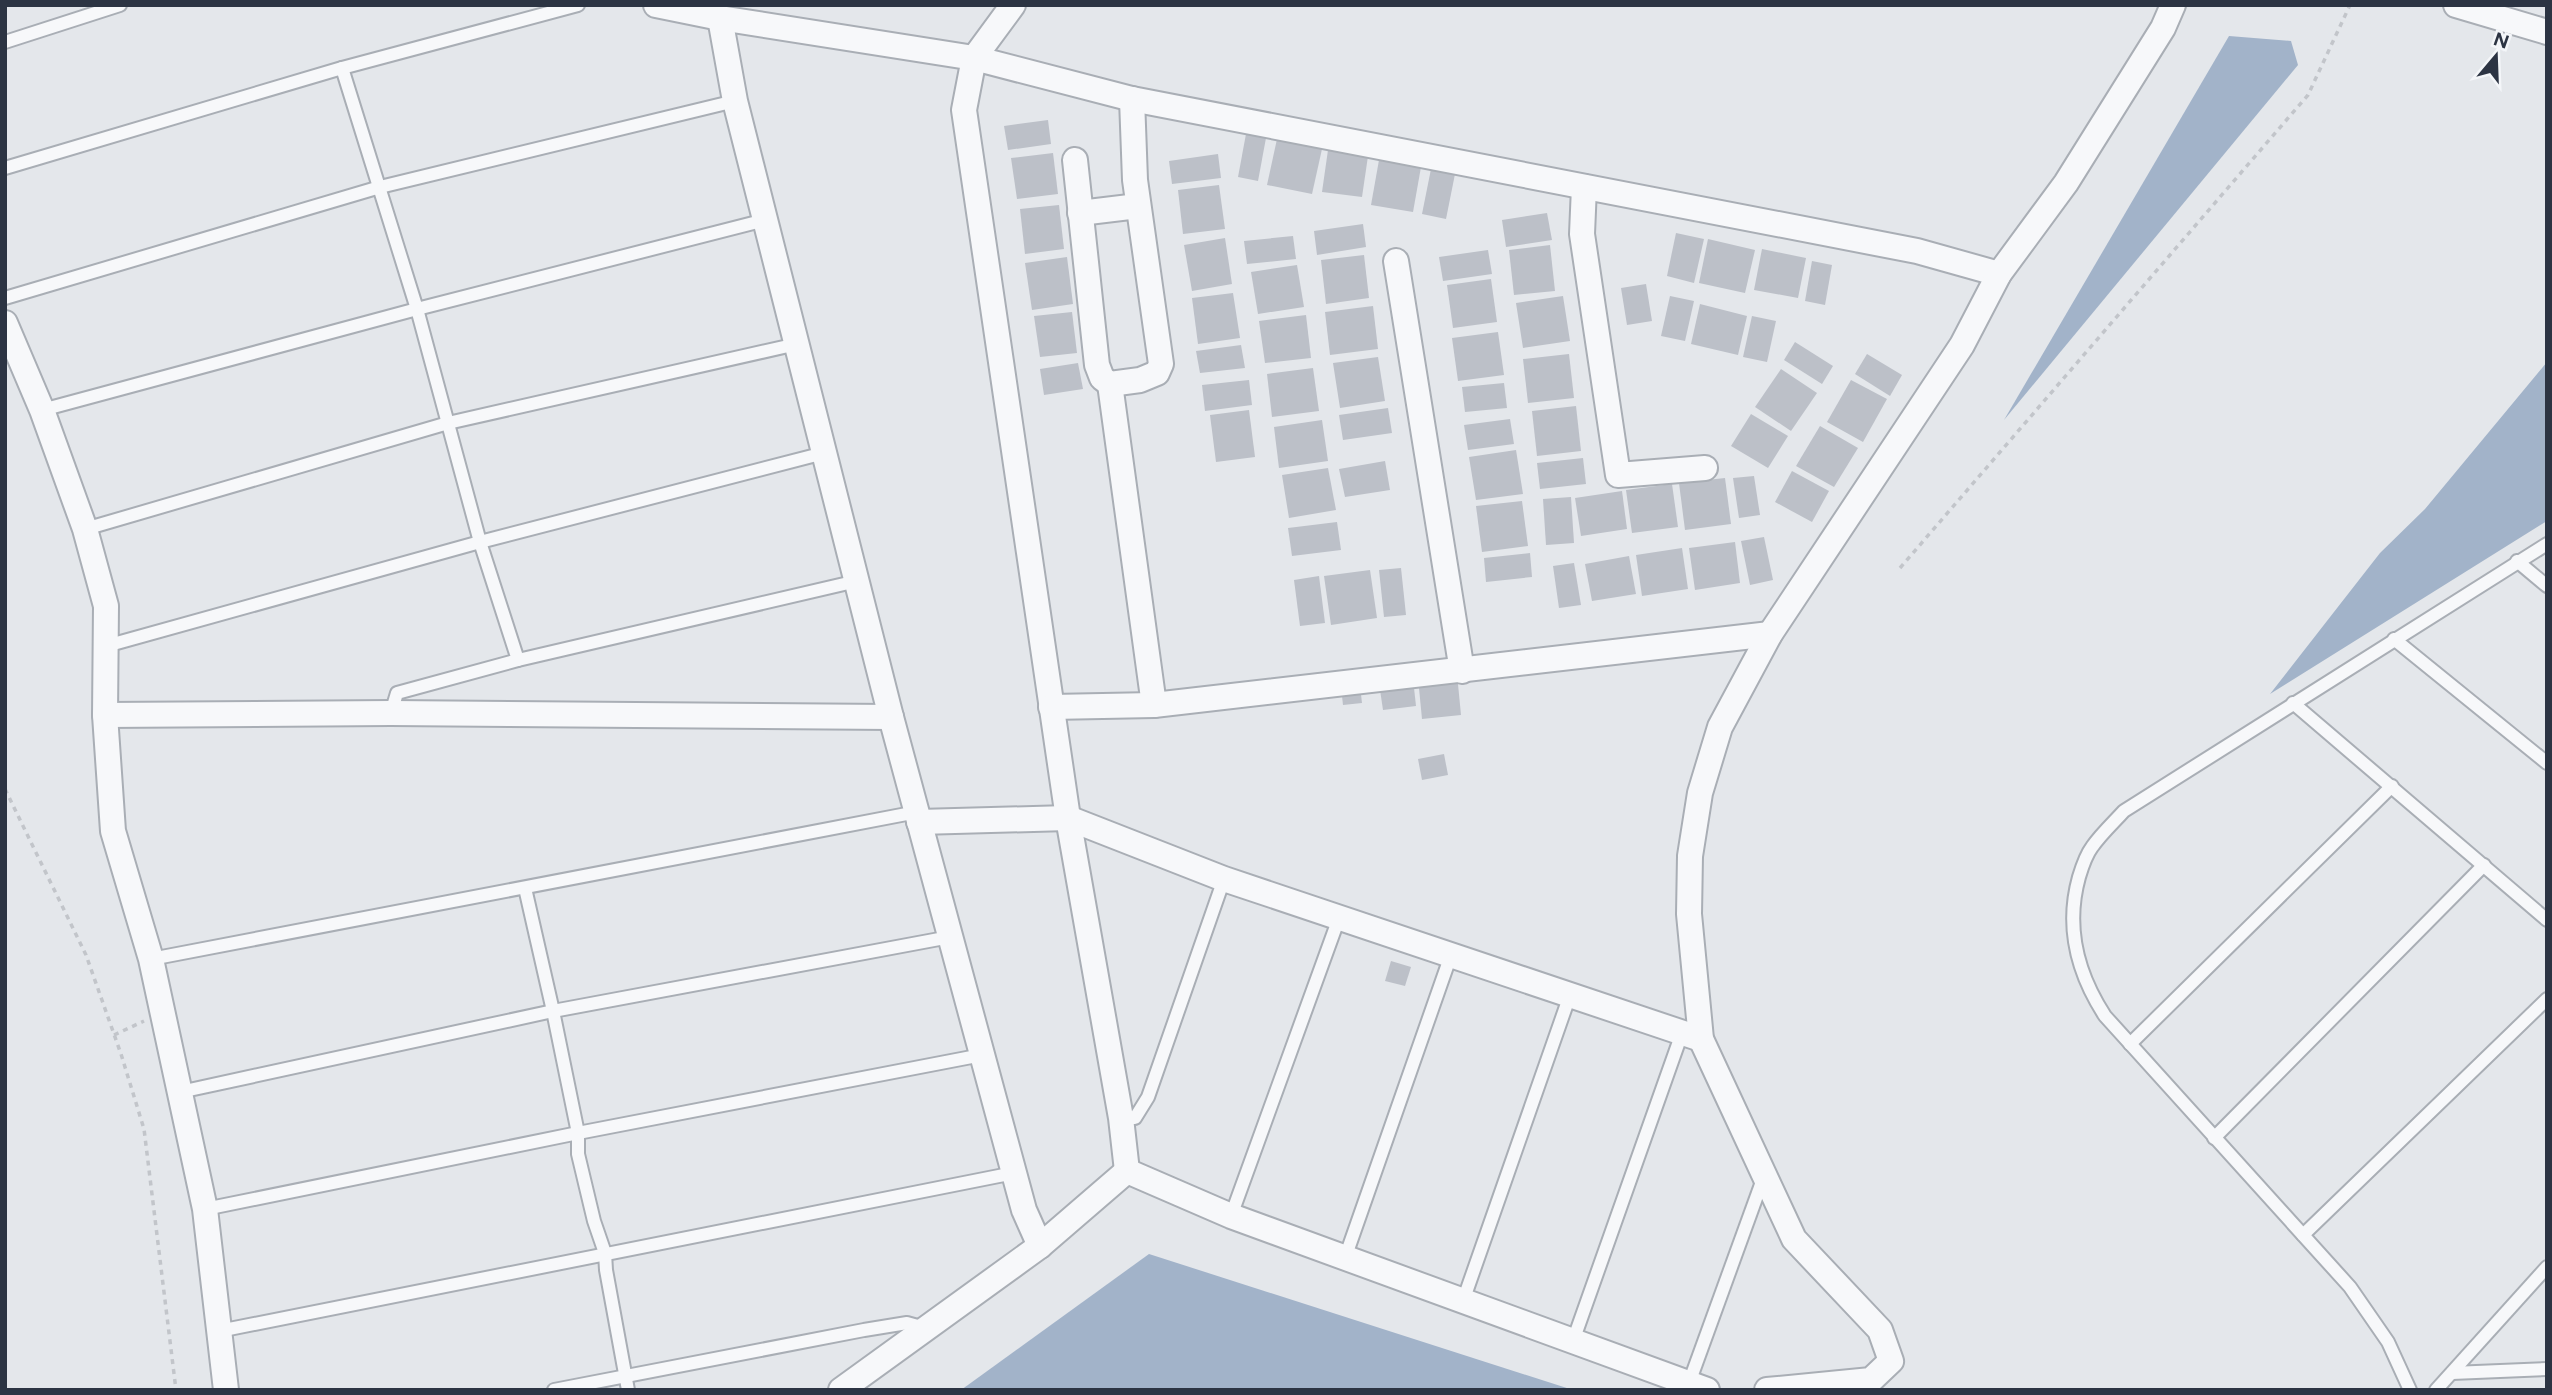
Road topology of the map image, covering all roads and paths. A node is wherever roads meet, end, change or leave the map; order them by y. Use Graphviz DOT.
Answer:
graph roads {
  1 [pos="121,5"];
  2 [pos="578,5"];
  3 [pos="656,5"];
  4 [pos="1013,5"];
  5 [pos="2173,5"];
  6 [pos="2350,5"];
  7 [pos="2456,5"];
  8 [pos="720,18"];
  9 [pos="2547,32"];
  10 [pos="5,42"];
  11 [pos="974,58"];
  12 [pos="342,68"];
  13 [pos="1132,99"];
  14 [pos="735,101"];
  15 [pos="1075,160"];
  16 [pos="5,168"];
  17 [pos="380,187"];
  18 [pos="1584,187"];
  19 [pos="1138,206"];
  20 [pos="1080,213"];
  21 [pos="765,220"];
  22 [pos="1396,261"];
  23 [pos="1999,274"];
  24 [pos="5,298"];
  25 [pos="417,309"];
  26 [pos="5,323"];
  27 [pos="797,344"];
  28 [pos="1110,384"];
  29 [pos="42,410"];
  30 [pos="448,423"];
  31 [pos="824,453"];
  32 [pos="1705,468"];
  33 [pos="85,529"];
  34 [pos="480,542"];
  35 [pos="2547,544"];
  36 [pos="2517,561"];
  37 [pos="1900,568"];
  38 [pos="857,581"];
  39 [pos="2547,586"];
  40 [pos="1770,634"];
  41 [pos="2394,639"];
  42 [pos="106,646"];
  43 [pos="518,660"];
  44 [pos="1462,671"];
  45 [pos="2294,703"];
  46 [pos="1154,705"];
  47 [pos="1051,707"];
  48 [pos="391,713"];
  49 [pos="105,715"];
  50 [pos="891,717"];
  51 [pos="2547,763"];
  52 [pos="2392,786"];
  53 [pos="5,789"];
  54 [pos="918,817"];
  55 [pos="1068,818"];
  56 [pos="2483,865"];
  57 [pos="1224,879"];
  58 [pos="525,888"];
  59 [pos="1339,918"];
  60 [pos="2547,920"];
  61 [pos="950,937"];
  62 [pos="1451,955"];
  63 [pos="152,959"];
  64 [pos="1570,995"];
  65 [pos="2547,999"];
  66 [pos="554,1011"];
  67 [pos="163,1012"];
  68 [pos="114,1035"];
  69 [pos="1692,1036"];
  70 [pos="2130,1044"];
  71 [pos="982,1055"];
  72 [pos="180,1092"];
  73 [pos="1121,1118"];
  74 [pos="578,1133"];
  75 [pos="2214,1138"];
  76 [pos="1127,1171"];
  77 [pos="1014,1173"];
  78 [pos="1765,1175"];
  79 [pos="205,1209"];
  80 [pos="1231,1216"];
  81 [pos="2303,1235"];
  82 [pos="1040,1247"];
  83 [pos="605,1253"];
  84 [pos="1345,1258"];
  85 [pos="2547,1267"];
  86 [pos="1463,1301"];
  87 [pos="926,1329"];
  88 [pos="219,1331"];
  89 [pos="1573,1341"];
  90 [pos="2547,1369"];
  91 [pos="2452,1373"];
  92 [pos="625,1375"];
  93 [pos="1698,1386"];
  94 [pos="176,1390"];
  95 [pos="226,1390"];
  96 [pos="554,1390"];
  97 [pos="628,1390"];
  98 [pos="841,1390"];
  99 [pos="1767,1390"];
  100 [pos="2410,1390"];
  101 [pos="2435,1390"];
  1 -- 10 [label="lane"];
  2 -- 12 [label="lane"];
  3 -- 8 [label="street"];
  4 -- 11 [label="street"];
  5 -- 23 [label="street"];
  6 -- 37 [label="path"];
  7 -- 9 [label="street"];
  8 -- 11 [label="street"];
  8 -- 14 [label="street"];
  11 -- 13 [label="street"];
  11 -- 47 [label="street"];
  12 -- 16 [label="lane"];
  12 -- 17 [label="lane"];
  13 -- 18 [label="street"];
  13 -- 19 [label="street"];
  14 -- 17 [label="lane"];
  14 -- 21 [label="street"];
  15 -- 20 [label="street"];
  17 -- 24 [label="lane"];
  17 -- 25 [label="lane"];
  18 -- 23 [label="street"];
  18 -- 32 [label="street"];
  19 -- 20 [label="street"];
  19 -- 28 [label="street"];
  20 -- 28 [label="street"];
  21 -- 25 [label="lane"];
  21 -- 27 [label="street"];
  22 -- 44 [label="street"];
  23 -- 40 [label="street"];
  25 -- 29 [label="lane"];
  25 -- 30 [label="lane"];
  26 -- 29 [label="street"];
  27 -- 30 [label="lane"];
  27 -- 31 [label="street"];
  28 -- 46 [label="street"];
  29 -- 33 [label="street"];
  30 -- 33 [label="lane"];
  30 -- 34 [label="lane"];
  31 -- 34 [label="lane"];
  31 -- 38 [label="street"];
  33 -- 42 [label="street"];
  34 -- 42 [label="lane"];
  34 -- 43 [label="lane"];
  35 -- 36 [label="lane"];
  36 -- 39 [label="lane"];
  36 -- 41 [label="lane"];
  38 -- 43 [label="lane"];
  38 -- 50 [label="street"];
  40 -- 44 [label="street"];
  40 -- 69 [label="street"];
  41 -- 45 [label="lane"];
  41 -- 51 [label="lane"];
  42 -- 49 [label="street"];
  43 -- 48 [label="lane"];
  44 -- 46 [label="street"];
  45 -- 52 [label="lane"];
  45 -- 70 [label="lane"];
  46 -- 47 [label="street"];
  47 -- 55 [label="street"];
  48 -- 49 [label="street"];
  48 -- 50 [label="street"];
  49 -- 63 [label="street"];
  50 -- 54 [label="street"];
  52 -- 56 [label="lane"];
  52 -- 70 [label="lane"];
  53 -- 68 [label="path"];
  54 -- 55 [label="street"];
  54 -- 58 [label="lane"];
  54 -- 61 [label="street"];
  55 -- 57 [label="street"];
  55 -- 73 [label="street"];
  56 -- 60 [label="lane"];
  56 -- 75 [label="lane"];
  57 -- 59 [label="street"];
  57 -- 73 [label="lane"];
  58 -- 63 [label="lane"];
  58 -- 66 [label="lane"];
  59 -- 62 [label="street"];
  59 -- 80 [label="lane"];
  61 -- 66 [label="lane"];
  61 -- 71 [label="street"];
  62 -- 64 [label="street"];
  62 -- 84 [label="lane"];
  63 -- 67 [label="street"];
  64 -- 69 [label="street"];
  64 -- 86 [label="lane"];
  65 -- 81 [label="lane"];
  66 -- 72 [label="lane"];
  66 -- 74 [label="lane"];
  67 -- 68 [label="path"];
  67 -- 72 [label="street"];
  68 -- 94 [label="path"];
  69 -- 78 [label="street"];
  69 -- 89 [label="lane"];
  70 -- 75 [label="lane"];
  71 -- 74 [label="lane"];
  71 -- 77 [label="street"];
  72 -- 79 [label="street"];
  73 -- 76 [label="street"];
  74 -- 79 [label="lane"];
  74 -- 83 [label="lane"];
  75 -- 81 [label="lane"];
  76 -- 80 [label="street"];
  76 -- 82 [label="street"];
  77 -- 82 [label="street"];
  77 -- 83 [label="lane"];
  78 -- 93 [label="lane"];
  78 -- 99 [label="street"];
  79 -- 88 [label="street"];
  80 -- 84 [label="street"];
  81 -- 100 [label="lane"];
  82 -- 87 [label="street"];
  83 -- 88 [label="lane"];
  83 -- 92 [label="lane"];
  84 -- 86 [label="street"];
  85 -- 91 [label="lane"];
  86 -- 89 [label="street"];
  87 -- 92 [label="lane"];
  87 -- 98 [label="street"];
  88 -- 95 [label="street"];
  89 -- 93 [label="street"];
  90 -- 91 [label="lane"];
  91 -- 101 [label="lane"];
  92 -- 96 [label="lane"];
  92 -- 97 [label="lane"];
}
